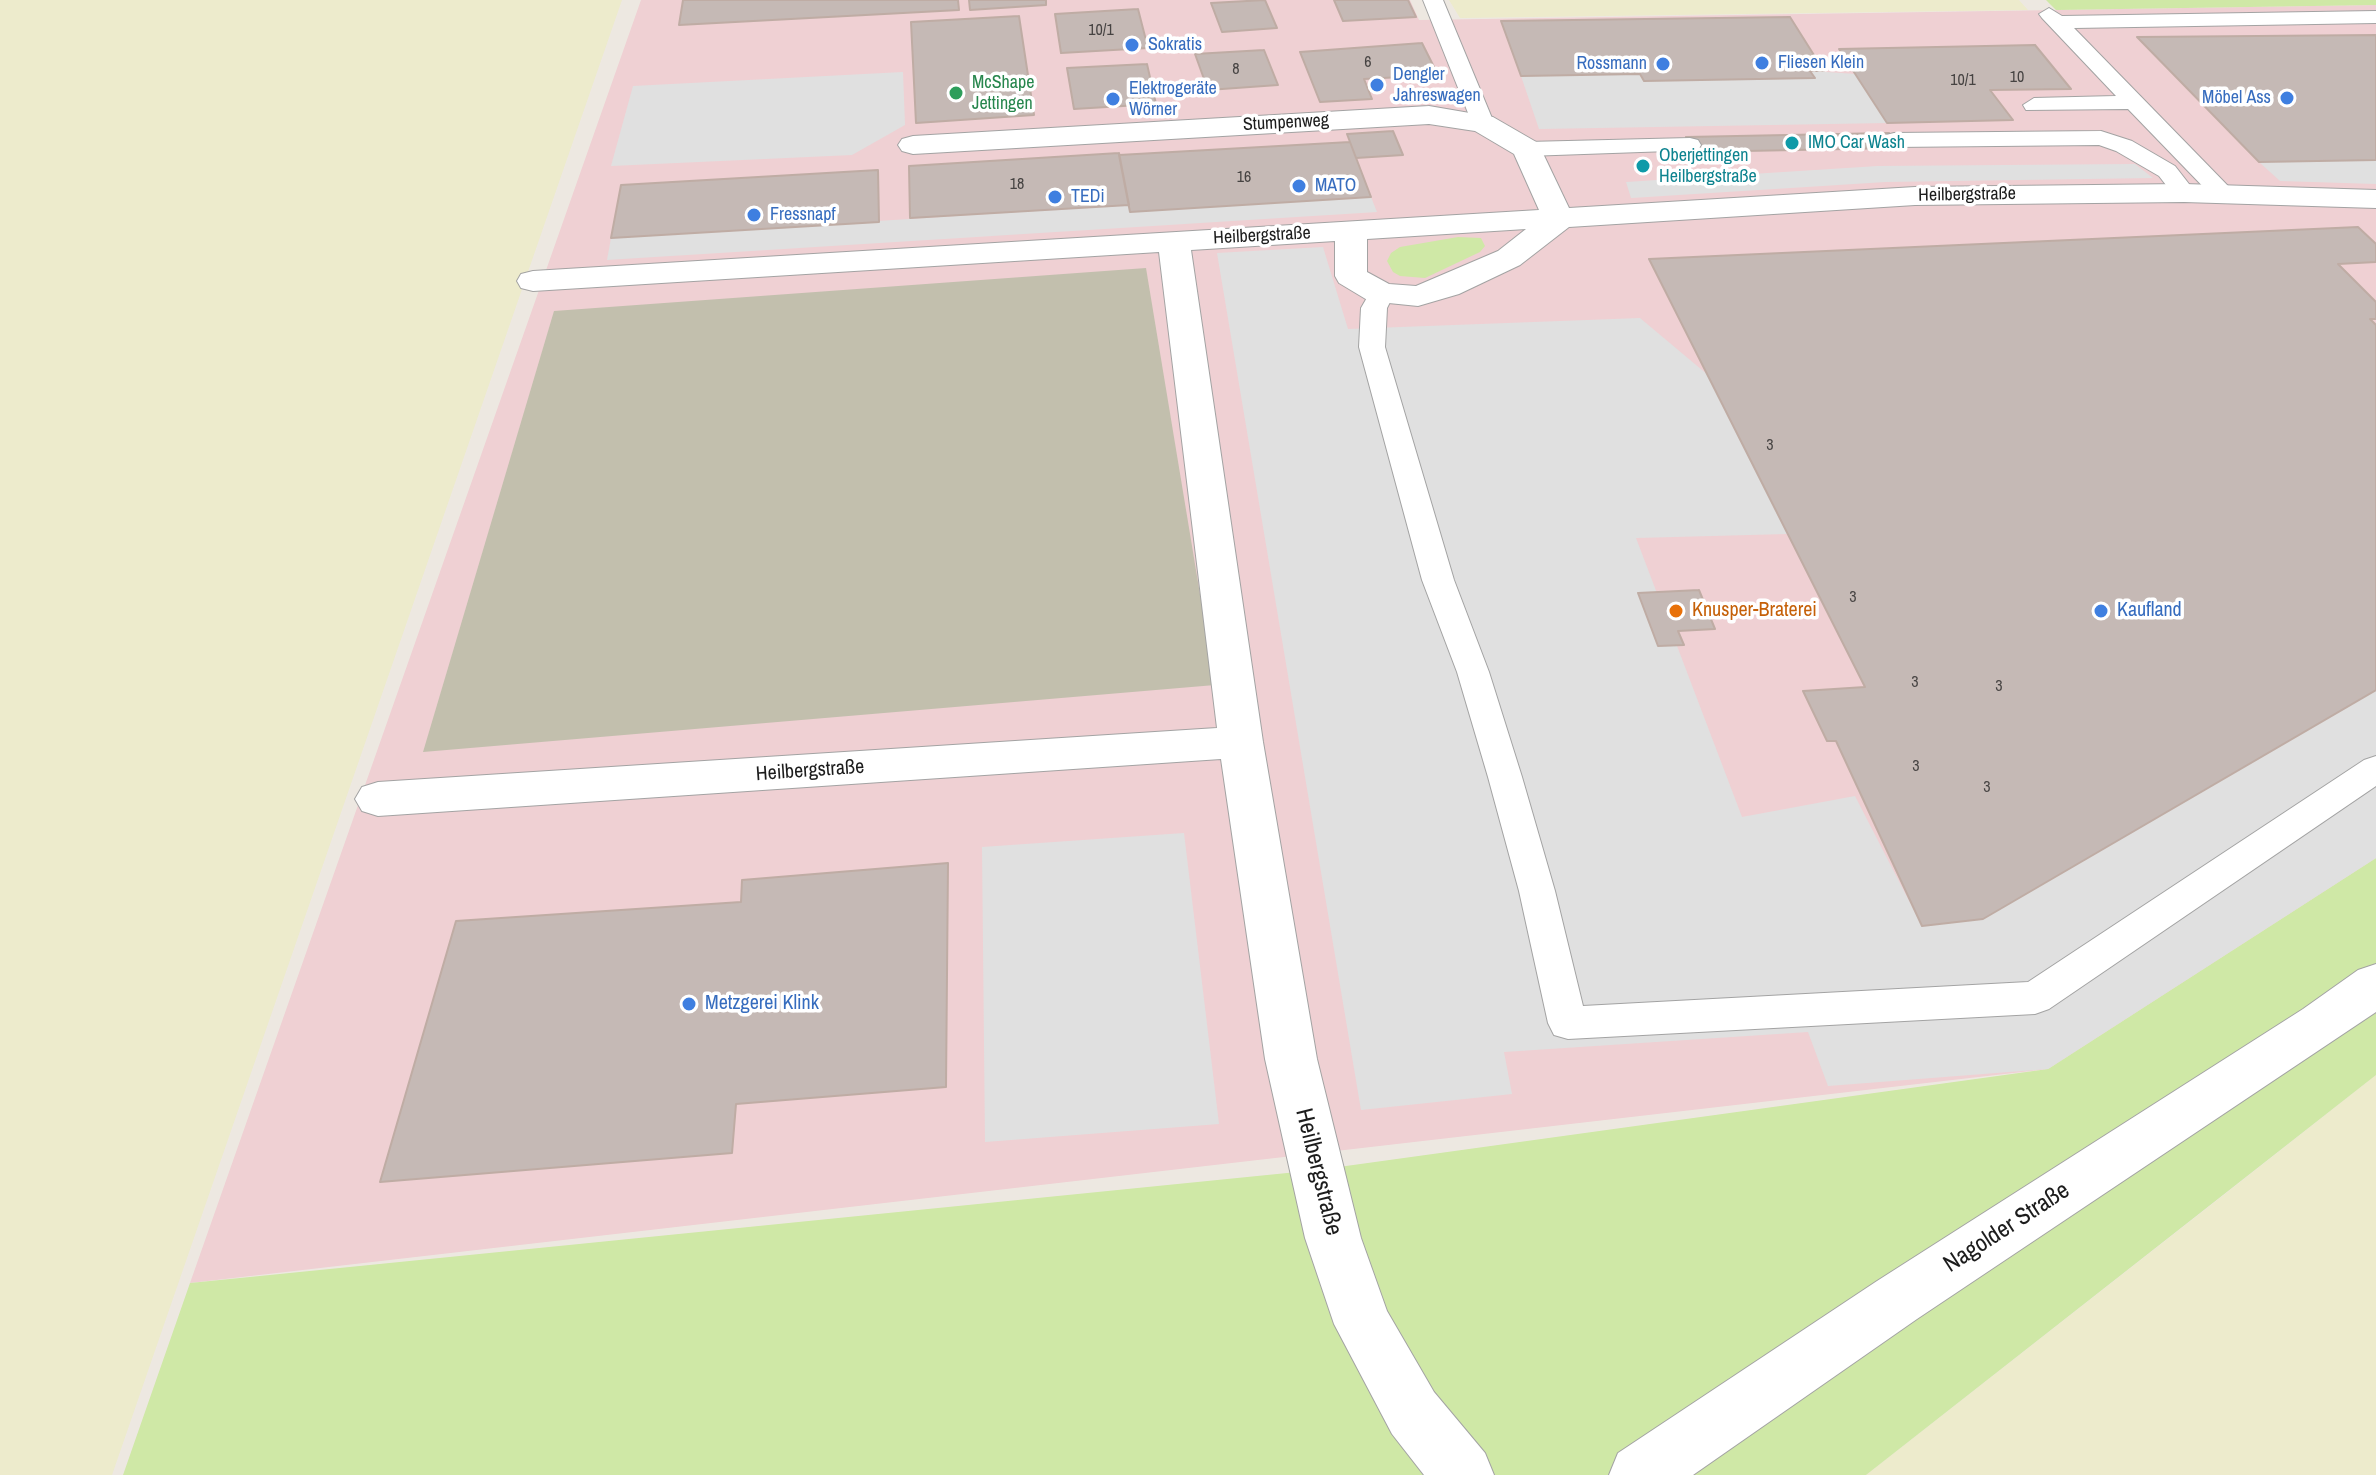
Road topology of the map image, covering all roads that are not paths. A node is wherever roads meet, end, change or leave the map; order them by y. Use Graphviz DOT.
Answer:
graph roads {
  1 [pos="1433,0"];
  2 [pos="2376,17"];
  3 [pos="2133,102"];
  4 [pos="2034,105"];
  5 [pos="1483,123"];
  6 [pos="1894,140"];
  7 [pos="913,145"];
  8 [pos="1690,145"];
  9 [pos="1527,149"];
  10 [pos="2184,193"];
  11 [pos="2223,194"];
  12 [pos="2376,199"];
  13 [pos="1559,219"];
  14 [pos="1351,231"];
  15 [pos="1174,241"];
  16 [pos="533,281"];
  17 [pos="1381,294"];
  18 [pos="1241,742"];
  19 [pos="2376,769"];
  20 [pos="378,799"];
  21 [pos="2376,984"];
  22 [pos="1463,1475"];
  23 [pos="1640,1475"];
  1 -- 5 [label="lane"];
  2 -- 3 [label="lane"];
  3 -- 4 [label="lane"];
  3 -- 11 [label="lane"];
  5 -- 7 [label="street, Stumpenweg"];
  5 -- 9 [label="street, Stumpenweg"];
  6 -- 10 [label="lane"];
  8 -- 9 [label="lane"];
  9 -- 13 [label="street"];
  10 -- 11 [label="street, Heilbergstraße"];
  10 -- 13 [label="street, Heilbergstraße"];
  11 -- 12 [label="street, Heilbergstraße"];
  13 -- 14 [label="street, Heilbergstraße"];
  13 -- 17 [label="street"];
  14 -- 15 [label="street, Heilbergstraße"];
  14 -- 17 [label="street"];
  15 -- 16 [label="street, Heilbergstraße"];
  15 -- 18 [label="street, Heilbergstraße"];
  17 -- 19 [label="lane"];
  18 -- 20 [label="street, Heilbergstraße"];
  18 -- 22 [label="street, Heilbergstraße"];
  21 -- 23 [label="street, Nagolder Straße"];
}
